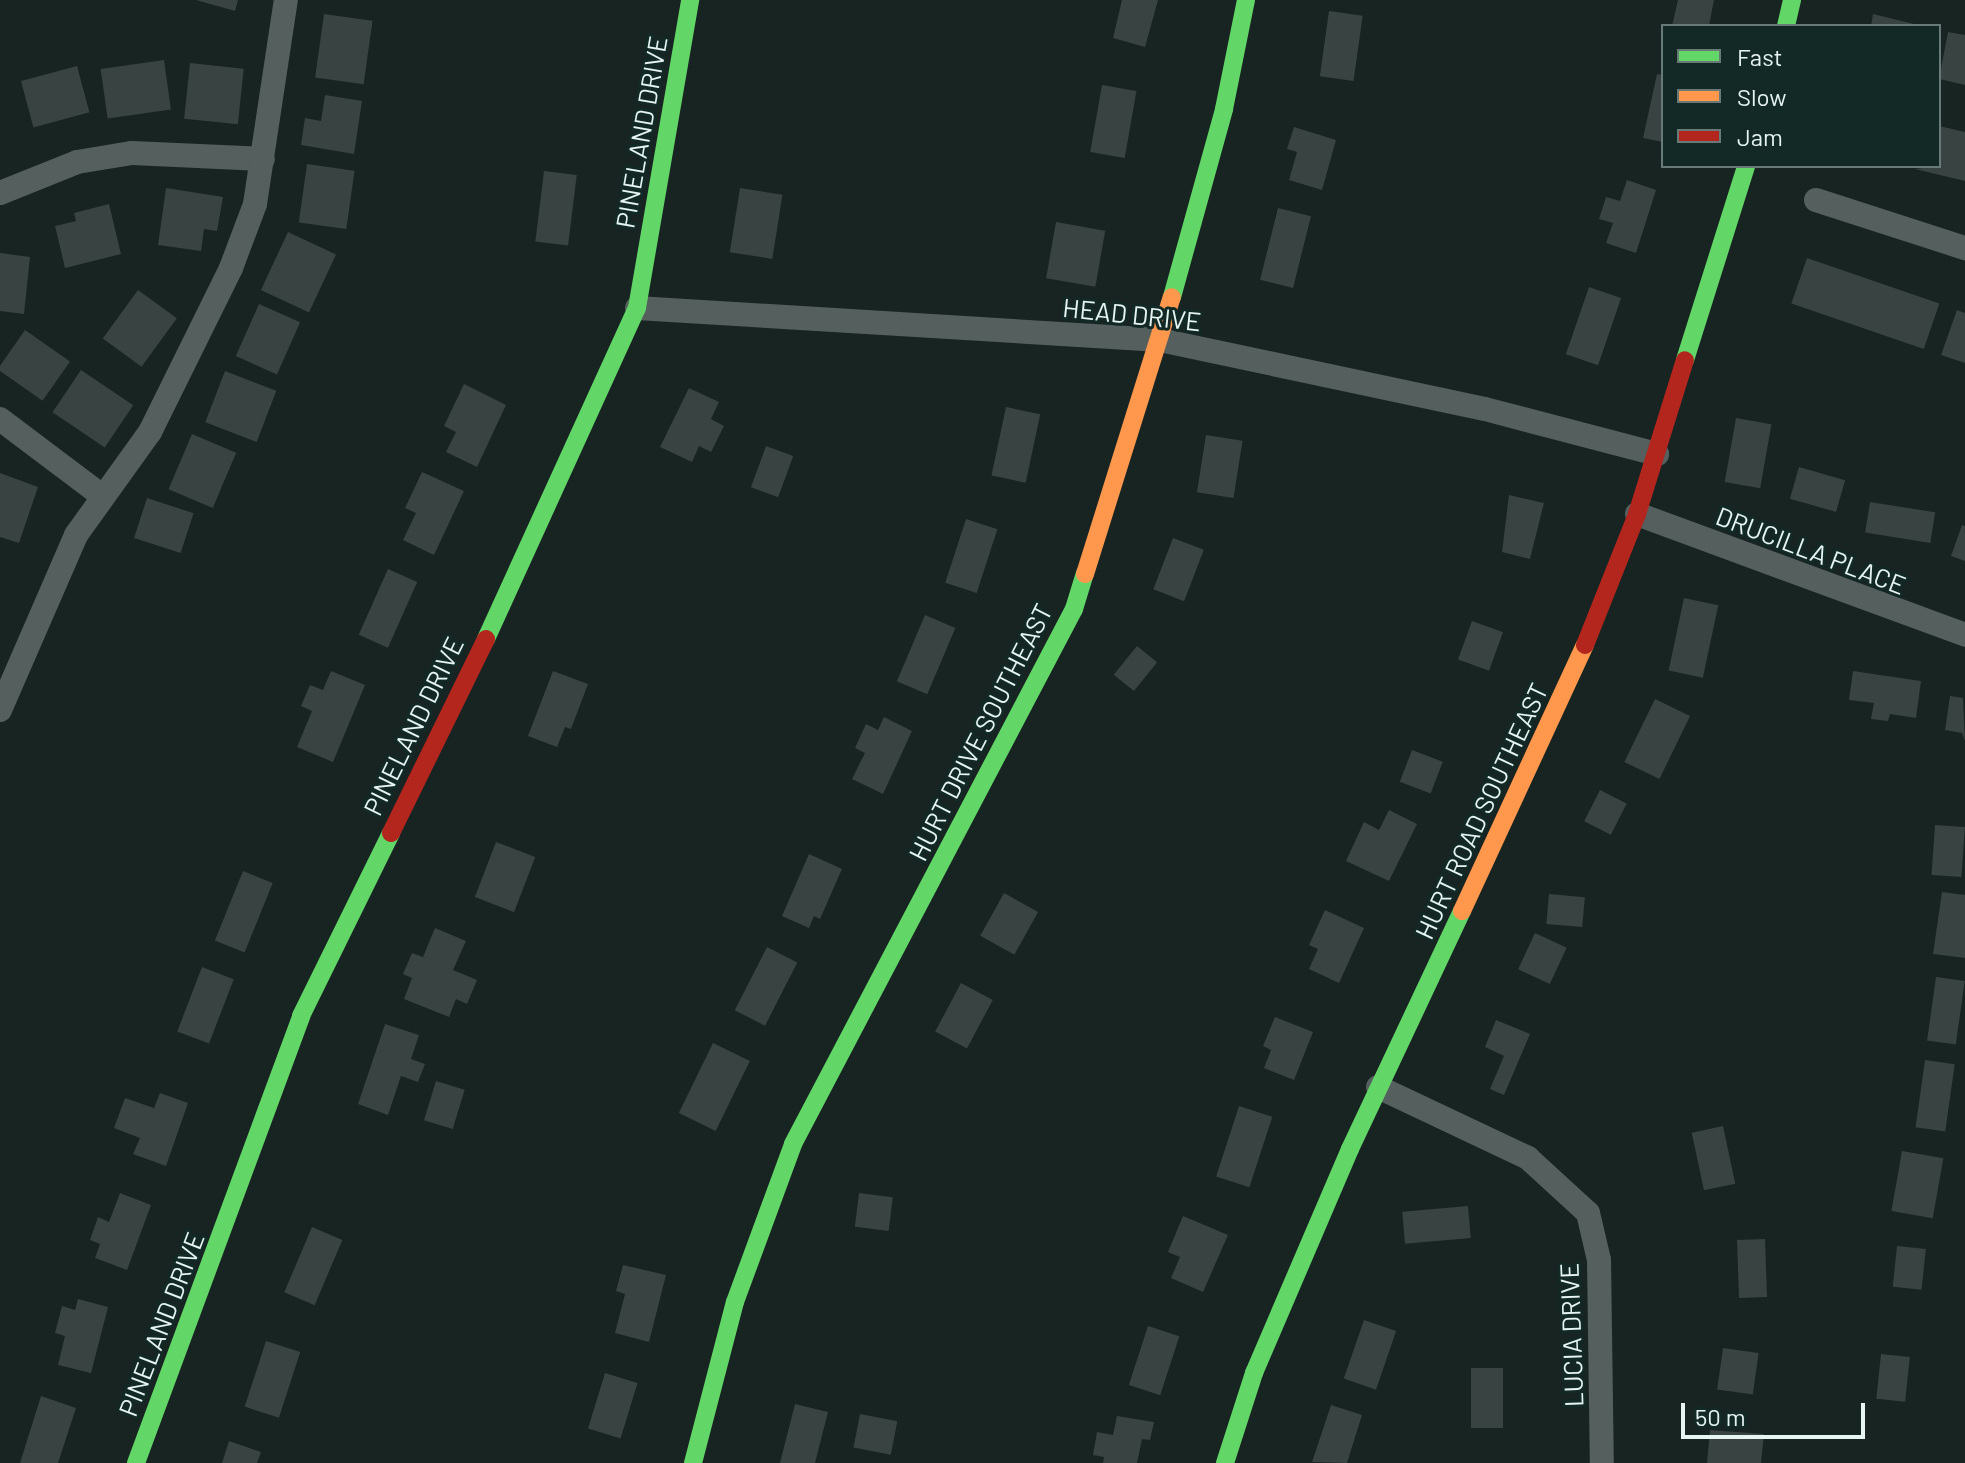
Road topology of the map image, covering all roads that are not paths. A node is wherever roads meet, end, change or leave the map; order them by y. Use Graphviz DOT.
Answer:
graph roads {
  1 [pos="286,0"];
  2 [pos="690,0"];
  3 [pos="1246,0"];
  4 [pos="1792,0"];
  5 [pos="1786,24"];
  6 [pos="263,159"];
  7 [pos="1745,168"];
  8 [pos="0,193"];
  9 [pos="1816,200"];
  10 [pos="1965,248"];
  11 [pos="637,308"];
  12 [pos="1160,340"];
  13 [pos="0,419"];
  14 [pos="1657,454"];
  15 [pos="102,496"];
  16 [pos="1637,514"];
  17 [pos="1965,635"];
  18 [pos="0,710"];
  19 [pos="1378,1087"];
  20 [pos="136,1463"];
  21 [pos="693,1463"];
  22 [pos="1225,1463"];
  23 [pos="1602,1463"];
  1 -- 6 [label="street"];
  2 -- 11 [label="street, PINELAND DRIVE"];
  3 -- 12 [label="street, HURT DRIVE SOUTHEAST"];
  4 -- 5 [label="street"];
  6 -- 8 [label="street"];
  6 -- 15 [label="street"];
  7 -- 14 [label="street, HURT ROAD SOUTHEAST"];
  9 -- 10 [label="street"];
  11 -- 12 [label="street, HEAD DRIVE"];
  11 -- 20 [label="street, PINELAND DRIVE"];
  12 -- 14 [label="street, HEAD DRIVE"];
  12 -- 21 [label="street, HURT DRIVE SOUTHEAST"];
  13 -- 15 [label="street"];
  14 -- 16 [label="street, HURT ROAD SOUTHEAST"];
  15 -- 18 [label="street"];
  16 -- 17 [label="street, DRUCILLA PLACE"];
  16 -- 19 [label="street, HURT ROAD SOUTHEAST"];
  19 -- 22 [label="street, HURT ROAD SOUTHEAST"];
  19 -- 23 [label="street, LUCIA DRIVE"];
}
